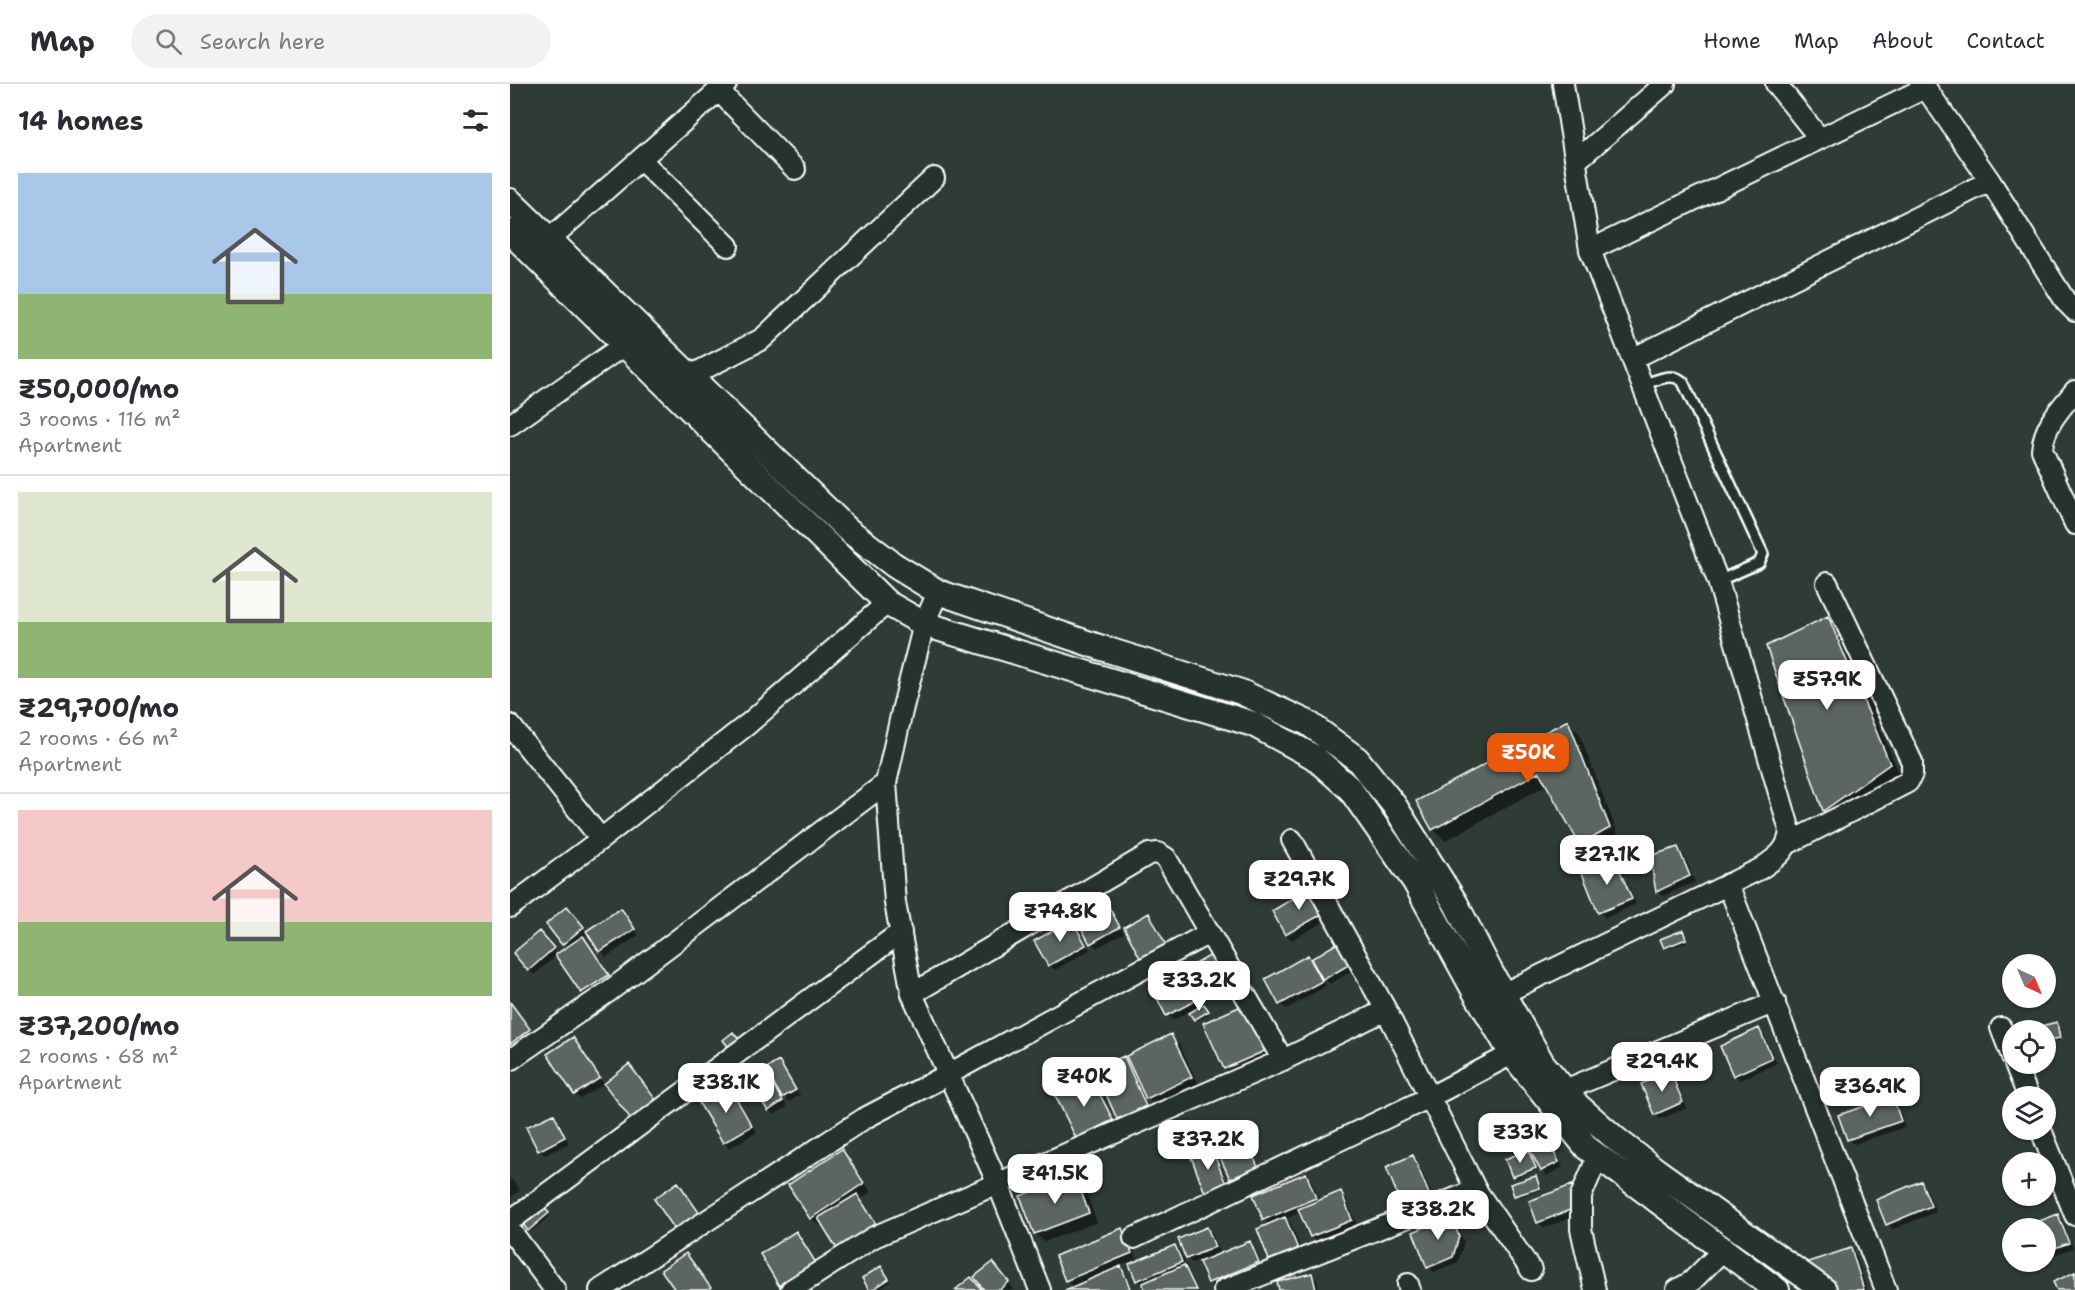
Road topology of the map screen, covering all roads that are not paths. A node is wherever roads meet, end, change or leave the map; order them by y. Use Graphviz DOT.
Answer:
graph roads {
  1 [pos="1563,84"];
  2 [pos="1665,84"];
  3 [pos="1776,84"];
  4 [pos="1924,86"];
  5 [pos="722,87"];
  6 [pos="1820,139"];
  7 [pos="641,160"];
  8 [pos="1576,161"];
  9 [pos="795,169"];
  10 [pos="934,178"];
  11 [pos="1990,181"];
  12 [pos="510,201"];
  13 [pos="510,232"];
  14 [pos="538,244"];
  15 [pos="728,246"];
  16 [pos="1590,250"];
  17 [pos="2075,311"];
  18 [pos="624,345"];
  19 [pos="1632,358"];
  20 [pos="690,376"];
  21 [pos="1642,385"];
  22 [pos="2075,391"];
  23 [pos="510,425"];
  24 [pos="2075,524"];
  25 [pos="1718,581"];
  26 [pos="1827,583"];
  27 [pos="938,592"];
  28 [pos="887,603"];
  29 [pos="924,624"];
  30 [pos="510,725"];
  31 [pos="886,783"];
  32 [pos="601,839"];
  33 [pos="1293,840"];
  34 [pos="1789,843"];
  35 [pos="1728,884"];
  36 [pos="510,907"];
  37 [pos="901,932"];
  38 [pos="1209,933"];
  39 [pos="912,994"];
  40 [pos="1493,998"];
  41 [pos="1775,1002"];
  42 [pos="1386,1010"];
  43 [pos="1512,1054"];
  44 [pos="510,1060"];
  45 [pos="1283,1060"];
  46 [pos="947,1076"];
  47 [pos="1565,1090"];
  48 [pos="1430,1097"];
  49 [pos="2045,1140"];
  50 [pos="1598,1156"];
  51 [pos="998,1184"];
  52 [pos="1476,1190"];
  53 [pos="2075,1215"];
  54 [pos="510,1221"];
  55 [pos="510,1230"];
  56 [pos="1134,1238"];
  57 [pos="1723,1250"];
  58 [pos="1530,1270"];
  59 [pos="1035,1288"];
  60 [pos="555,1290"];
  61 [pos="600,1290"];
  62 [pos="790,1290"];
  63 [pos="1224,1290"];
  64 [pos="1595,1290"];
  65 [pos="1677,1290"];
  66 [pos="1777,1290"];
  67 [pos="1824,1290"];
  68 [pos="1886,1290"];
  1 -- 8 [label="street"];
  2 -- 8 [label="street"];
  3 -- 6 [label="street"];
  4 -- 6 [label="street"];
  4 -- 11 [label="street"];
  5 -- 7 [label="street"];
  5 -- 9 [label="street"];
  6 -- 16 [label="street"];
  7 -- 14 [label="street"];
  7 -- 15 [label="street"];
  8 -- 16 [label="street"];
  10 -- 20 [label="street"];
  11 -- 17 [label="street"];
  11 -- 19 [label="street"];
  12 -- 14 [label="street"];
  13 -- 14 [label="street"];
  14 -- 18 [label="street"];
  14 -- 20 [label="street"];
  16 -- 19 [label="street"];
  18 -- 23 [label="street"];
  18 -- 28 [label="street"];
  19 -- 21 [label="street"];
  20 -- 27 [label="street"];
  21 -- 25 [label="street"];
  21 -- 25 [label="lane"];
  22 -- 24 [label="street"];
  25 -- 34 [label="street"];
  26 -- 34 [label="street"];
  27 -- 29 [label="street"];
  27 -- 40 [label="street"];
  28 -- 29 [label="street"];
  28 -- 32 [label="street"];
  29 -- 31 [label="street"];
  29 -- 40 [label="street"];
  30 -- 32 [label="street"];
  31 -- 37 [label="street"];
  31 -- 44 [label="street"];
  32 -- 36 [label="street"];
  33 -- 42 [label="street"];
  34 -- 35 [label="street"];
  35 -- 40 [label="street"];
  35 -- 41 [label="street"];
  37 -- 39 [label="street"];
  37 -- 54 [label="street"];
  38 -- 39 [label="street"];
  38 -- 45 [label="street"];
  38 -- 46 [label="street"];
  39 -- 46 [label="street"];
  40 -- 43 [label="street"];
  40 -- 47 [label="street"];
  41 -- 47 [label="street"];
  41 -- 68 [label="street"];
  42 -- 45 [label="street"];
  42 -- 48 [label="street"];
  43 -- 48 [label="street"];
  43 -- 50 [label="street"];
  45 -- 51 [label="street"];
  46 -- 51 [label="street"];
  46 -- 61 [label="street"];
  47 -- 67 [label="street"];
  48 -- 52 [label="street"];
  48 -- 56 [label="street"];
  49 -- 53 [label="street"];
  50 -- 57 [label="street"];
  50 -- 64 [label="street"];
  51 -- 59 [label="street"];
  51 -- 62 [label="street"];
  52 -- 58 [label="street"];
  52 -- 63 [label="street"];
  55 -- 60 [label="street"];
  57 -- 65 [label="street"];
  57 -- 66 [label="street"];
}
